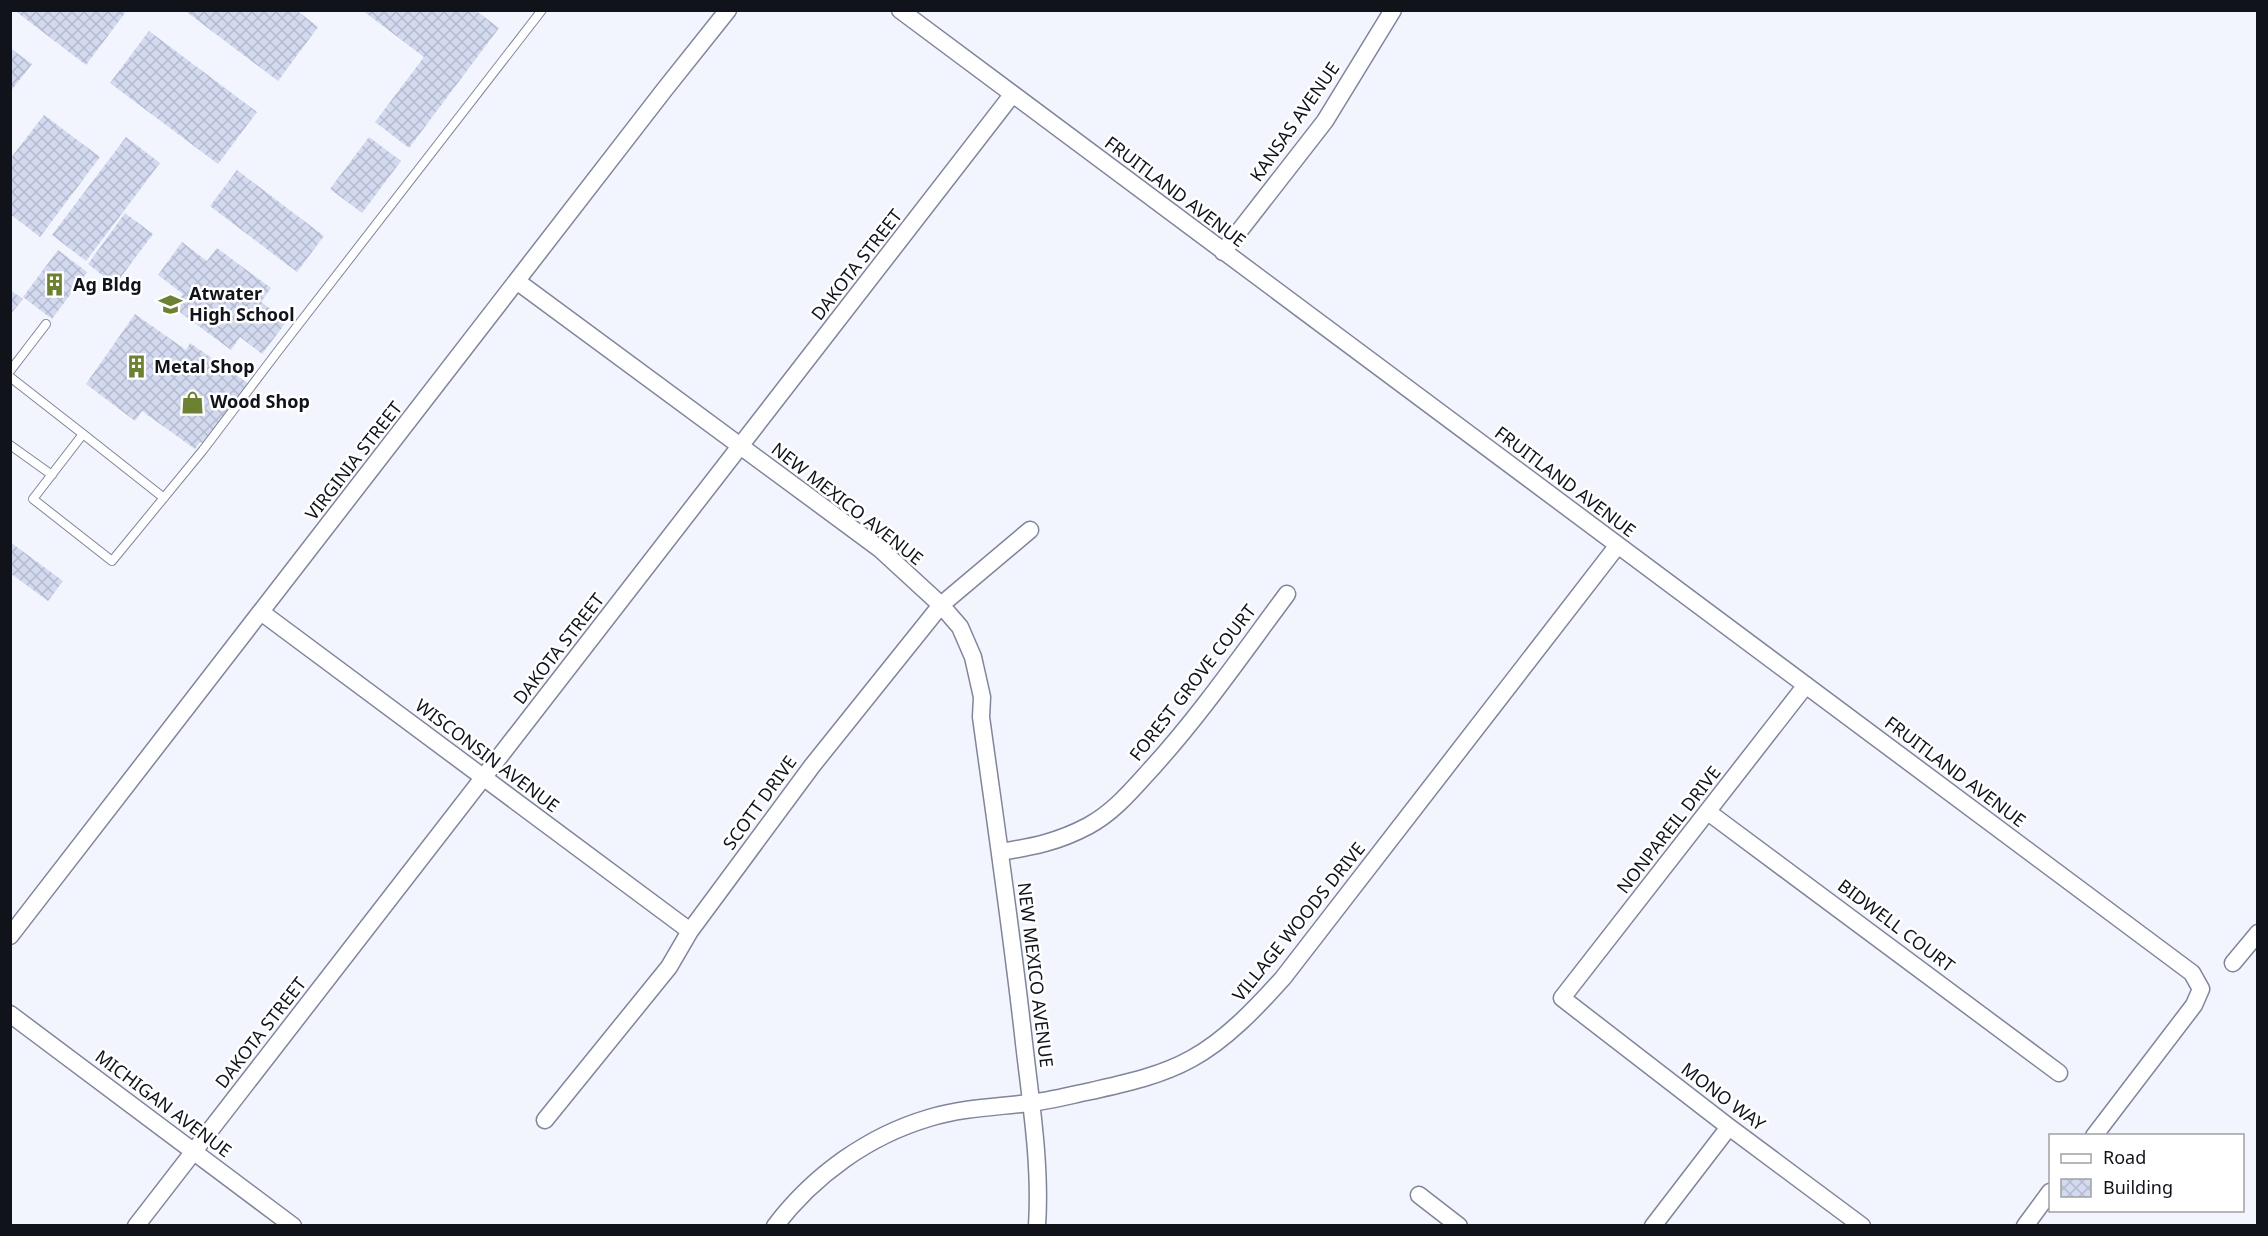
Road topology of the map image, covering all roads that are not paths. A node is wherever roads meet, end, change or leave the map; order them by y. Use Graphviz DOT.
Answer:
graph roads {
  1 [pos="542,10"];
  2 [pos="728,10"];
  3 [pos="900,10"];
  4 [pos="1393,10"];
  5 [pos="1012,95"];
  6 [pos="1223,252"];
  7 [pos="518,282"];
  8 [pos="46,324"];
  9 [pos="10,371"];
  10 [pos="10,377"];
  11 [pos="83,434"];
  12 [pos="10,445"];
  13 [pos="741,447"];
  14 [pos="52,475"];
  15 [pos="164,498"];
  16 [pos="1030,530"];
  17 [pos="1618,545"];
  18 [pos="1287,594"];
  19 [pos="941,604"];
  20 [pos="261,612"];
  21 [pos="1806,685"];
  22 [pos="483,778"];
  23 [pos="1708,812"];
  24 [pos="1000,852"];
  25 [pos="690,931"];
  26 [pos="2258,933"];
  27 [pos="10,936"];
  28 [pos="2233,963"];
  29 [pos="1562,998"];
  30 [pos="10,1014"];
  31 [pos="2059,1073"];
  32 [pos="1031,1103"];
  33 [pos="545,1120"];
  34 [pos="1729,1127"];
  35 [pos="2096,1134"];
  36 [pos="194,1151"];
  37 [pos="2049,1193"];
  38 [pos="1419,1195"];
  39 [pos="136,1226"];
  40 [pos="293,1226"];
  41 [pos="775,1226"];
  42 [pos="1037,1226"];
  43 [pos="1460,1226"];
  44 [pos="1653,1226"];
  45 [pos="1862,1226"];
  46 [pos="2025,1226"];
  1 -- 15 [label="lane"];
  2 -- 7 [label="street, VIRGINIA STREET"];
  3 -- 5 [label="street, FRUITLAND AVENUE"];
  4 -- 6 [label="street, KANSAS AVENUE"];
  5 -- 6 [label="street, FRUITLAND AVENUE"];
  5 -- 13 [label="street, DAKOTA STREET"];
  6 -- 17 [label="street, FRUITLAND AVENUE"];
  7 -- 13 [label="street, NEW MEXICO AVENUE"];
  7 -- 20 [label="street, VIRGINIA STREET"];
  8 -- 9 [label="lane"];
  10 -- 11 [label="lane"];
  11 -- 14 [label="lane"];
  11 -- 15 [label="lane"];
  12 -- 14 [label="lane"];
  13 -- 19 [label="street, NEW MEXICO AVENUE"];
  13 -- 22 [label="street, DAKOTA STREET"];
  14 -- 15 [label="lane"];
  16 -- 19 [label="street, SCOTT DRIVE"];
  17 -- 21 [label="street, FRUITLAND AVENUE"];
  17 -- 32 [label="street, VILLAGE WOODS DRIVE"];
  18 -- 24 [label="street, FOREST GROVE COURT"];
  19 -- 24 [label="street, NEW MEXICO AVENUE"];
  19 -- 25 [label="street, SCOTT DRIVE"];
  20 -- 22 [label="street, WISCONSIN AVENUE"];
  20 -- 27 [label="street, VIRGINIA STREET"];
  21 -- 23 [label="street, NONPAREIL DRIVE"];
  21 -- 35 [label="street, FRUITLAND AVENUE"];
  22 -- 25 [label="street, WISCONSIN AVENUE"];
  22 -- 36 [label="street, DAKOTA STREET"];
  23 -- 29 [label="street, NONPAREIL DRIVE"];
  23 -- 31 [label="street, BIDWELL COURT"];
  24 -- 32 [label="street, NEW MEXICO AVENUE"];
  25 -- 33 [label="street, SCOTT DRIVE"];
  26 -- 28 [label="street"];
  29 -- 34 [label="street, MONO WAY"];
  30 -- 36 [label="street, MICHIGAN AVENUE"];
  32 -- 41 [label="street, VILLAGE WOODS DRIVE"];
  32 -- 42 [label="street, NEW MEXICO AVENUE"];
  34 -- 44 [label="street"];
  34 -- 45 [label="street, MONO WAY"];
  36 -- 39 [label="street, DAKOTA STREET"];
  36 -- 40 [label="street, MICHIGAN AVENUE"];
  37 -- 46 [label="street"];
  38 -- 43 [label="street"];
}
